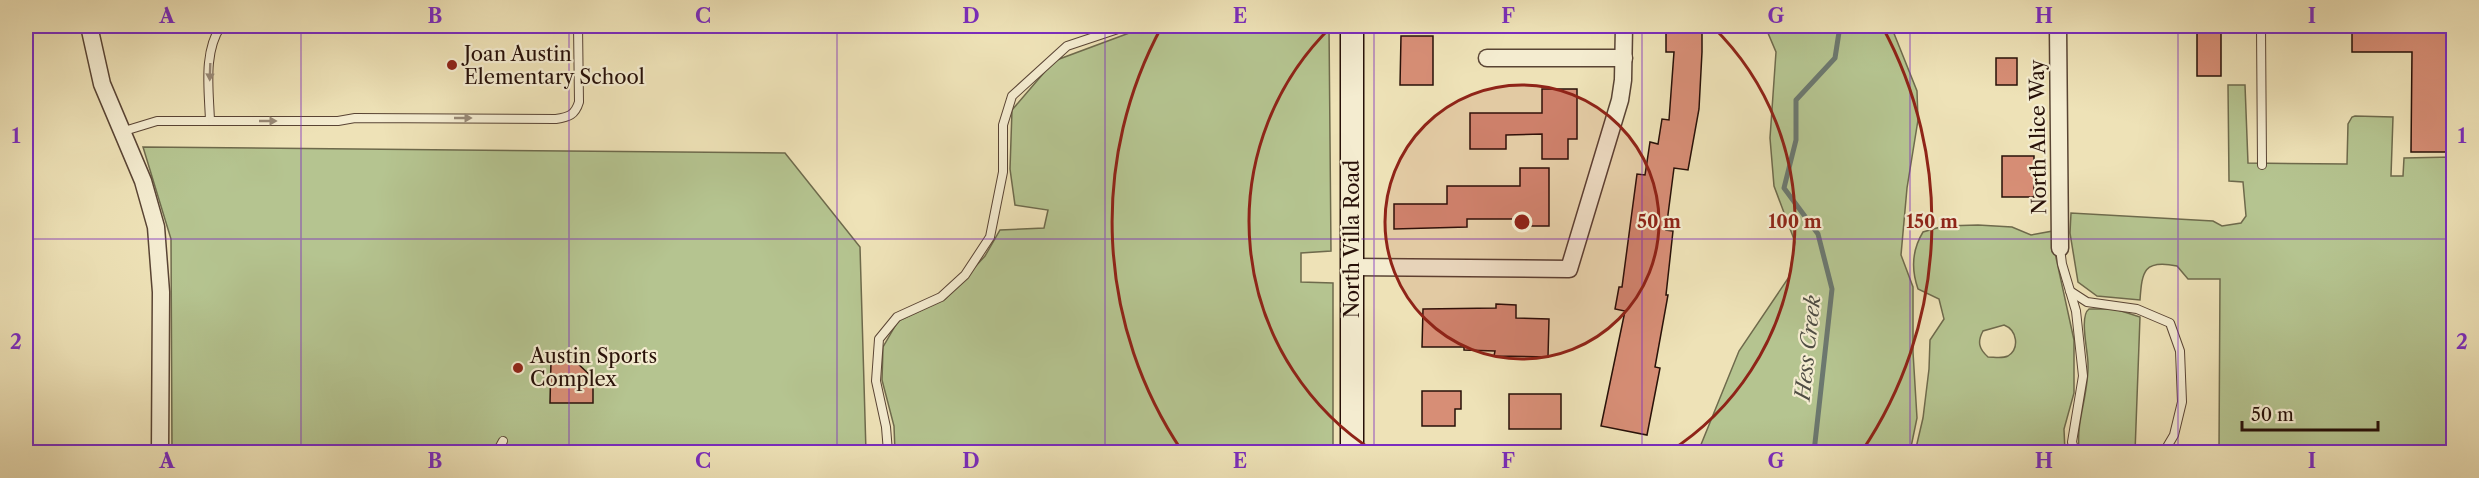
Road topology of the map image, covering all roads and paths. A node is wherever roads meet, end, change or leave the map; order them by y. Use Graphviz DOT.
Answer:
graph roads {
  1 [pos="89,26"];
  2 [pos="221,26"];
  3 [pos="578,26"];
  4 [pos="1127,26"];
  5 [pos="1352,26"];
  6 [pos="1624,26"];
  7 [pos="1919,26"];
  8 [pos="2058,26"];
  9 [pos="2261,26"];
  10 [pos="1487,57"];
  11 [pos="1624,57"];
  12 [pos="210,121"];
  13 [pos="122,132"];
  14 [pos="2262,165"];
  15 [pos="2060,248"];
  16 [pos="1352,267"];
  17 [pos="2070,291"];
  18 [pos="503,441"];
  19 [pos="160,453"];
  20 [pos="497,453"];
  21 [pos="888,453"];
  22 [pos="1352,453"];
  23 [pos="2075,453"];
  24 [pos="2164,453"];
  1 -- 13 [label="street"];
  2 -- 12 [label="lane, one-way"];
  12 -- 3 [label="lane, one-way"];
  4 -- 21 [label="lane"];
  5 -- 16 [label="main road, North Villa Road"];
  6 -- 11 [label="street"];
  7 -- 8 [label="lane"];
  8 -- 15 [label="street, North Alice Way"];
  9 -- 14 [label="lane"];
  10 -- 11 [label="street"];
  11 -- 16 [label="street"];
  12 -- 13 [label="lane"];
  13 -- 19 [label="street"];
  15 -- 17 [label="lane"];
  16 -- 22 [label="main road, North Villa Road"];
  17 -- 23 [label="lane"];
  17 -- 24 [label="lane"];
  18 -- 20 [label="lane"];
}
